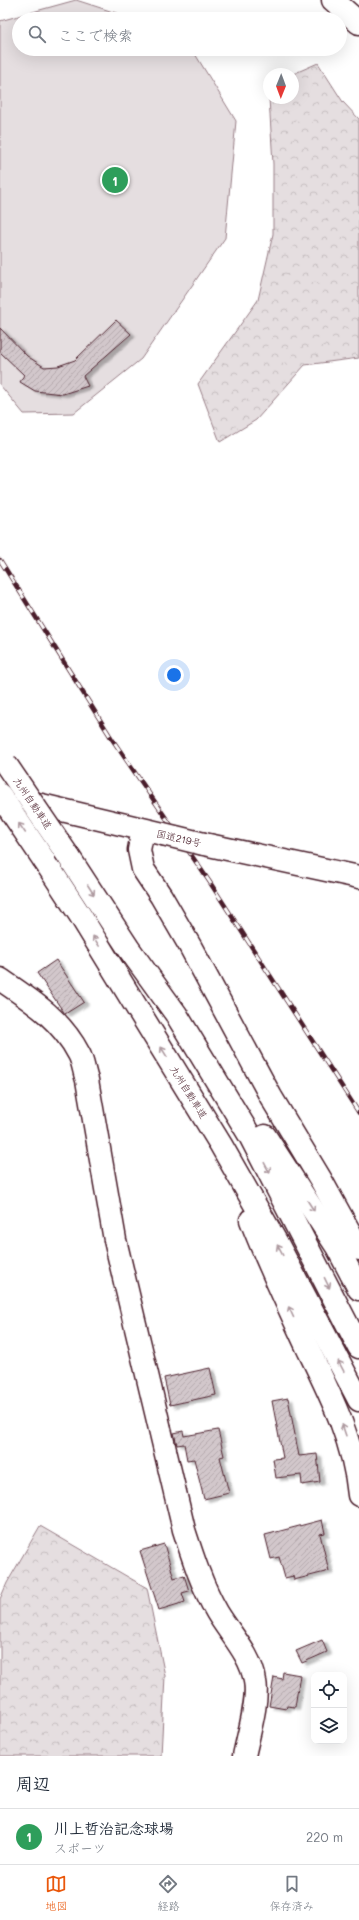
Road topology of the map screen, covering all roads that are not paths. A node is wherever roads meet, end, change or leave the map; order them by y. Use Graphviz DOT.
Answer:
graph roads {
  1 [pos="333,0"];
  2 [pos="347,12"];
  3 [pos="347,12"];
  4 [pos="359,23"];
  5 [pos="3,759"];
  6 [pos="0,795"];
  7 [pos="153,832"];
  8 [pos="359,877"];
  9 [pos="0,978"];
  10 [pos="176,1014"];
  11 [pos="221,1145"];
  12 [pos="359,1249"];
  13 [pos="359,1290"];
  14 [pos="359,1347"];
  15 [pos="359,1400"];
  16 [pos="359,1495"];
  17 [pos="244,1756"];
  1 -- 2 [label="main road"];
  3 -- 4 [label="main road"];
  5 -- 10 [label="main road, 九州自動車道, one-way, bridge"];
  6 -- 7 [label="main road, 国道219号"];
  11 -- 6 [label="main road, 九州自動車道, one-way, bridge"];
  7 -- 8 [label="main road, 国道219号, bridge"];
  7 -- 12 [label="main road"];
  9 -- 17 [label="main road"];
  10 -- 13 [label="main road, one-way"];
  10 -- 14 [label="main road, 九州自動車道, one-way"];
  15 -- 11 [label="main road, 九州自動車道, one-way"];
  16 -- 11 [label="main road, one-way"];
}
